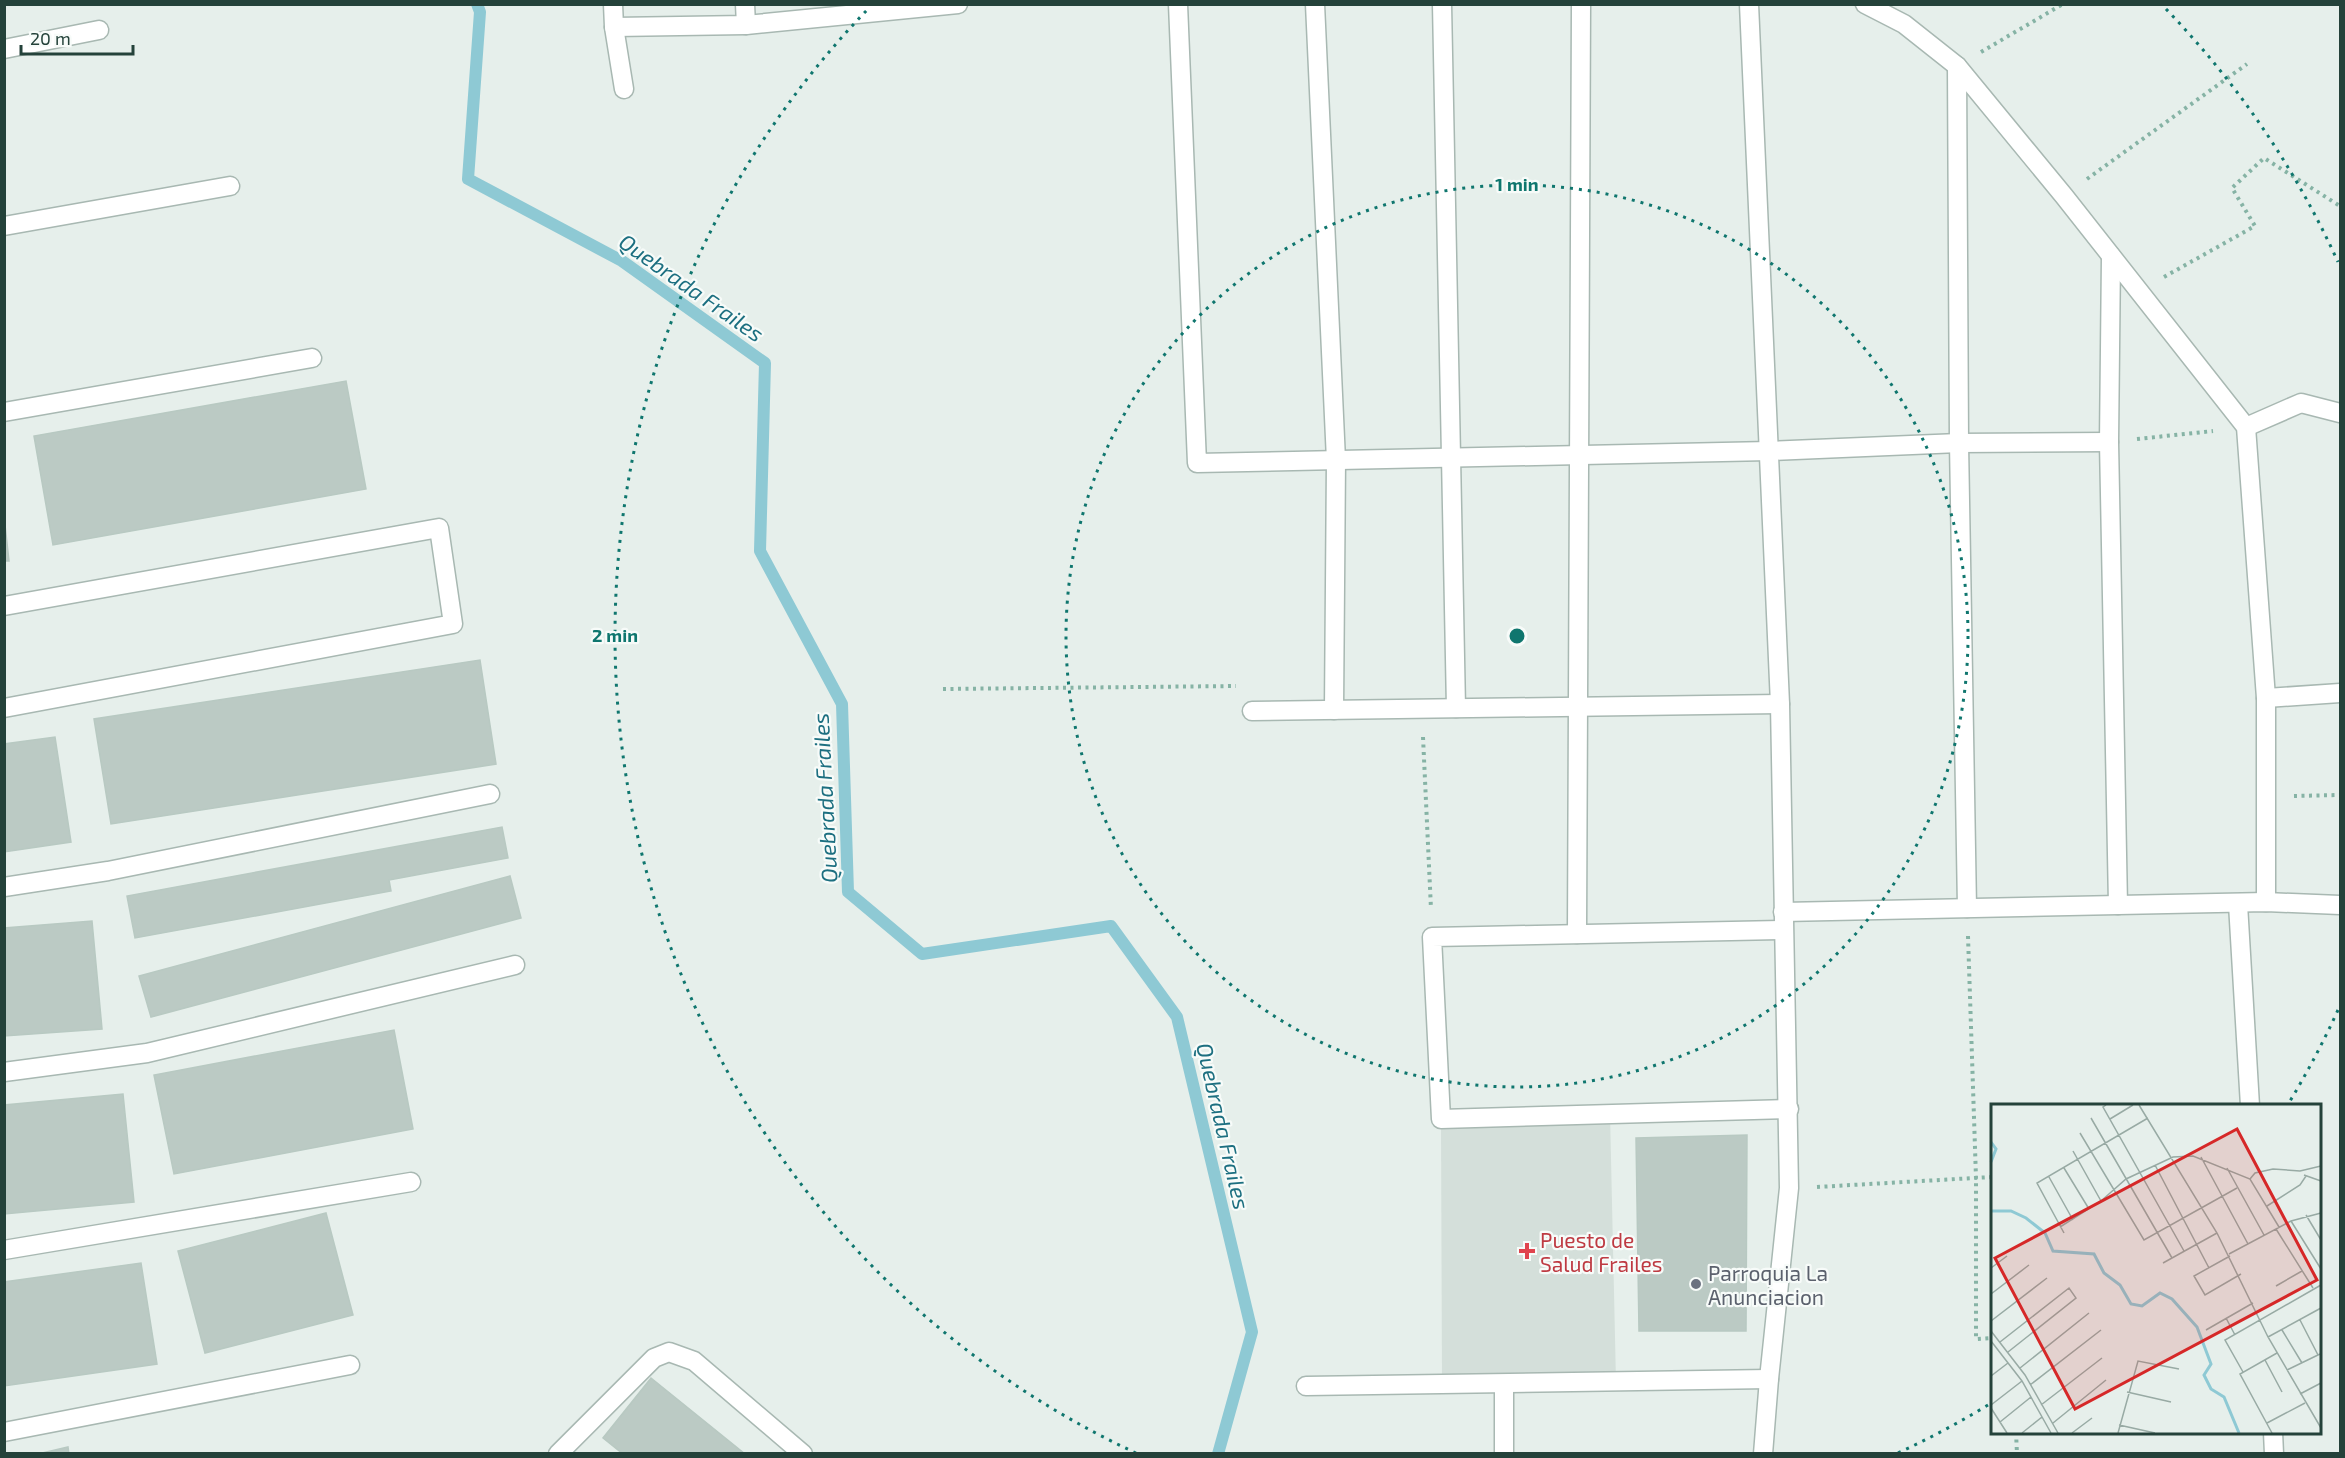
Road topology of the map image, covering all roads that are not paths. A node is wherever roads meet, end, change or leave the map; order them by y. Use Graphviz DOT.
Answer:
graph roads {
  1 [pos="613,4"];
  2 [pos="746,4"];
  3 [pos="958,4"];
  4 [pos="1178,4"];
  5 [pos="1315,4"];
  6 [pos="1442,4"];
  7 [pos="1581,4"];
  8 [pos="1749,4"];
  9 [pos="1865,4"];
  10 [pos="910,8"];
  11 [pos="746,25"];
  12 [pos="614,27"];
  13 [pos="99,30"];
  14 [pos="4,49"];
  15 [pos="1957,66"];
  16 [pos="624,89"];
  17 [pos="230,186"];
  18 [pos="4,226"];
  19 [pos="2111,256"];
  20 [pos="312,358"];
  21 [pos="4,412"];
  22 [pos="2340,413"];
  23 [pos="2246,427"];
  24 [pos="2109,442"];
  25 [pos="1959,443"];
  26 [pos="1769,451"];
  27 [pos="1579,454"];
  28 [pos="1452,458"];
  29 [pos="1336,460"];
  30 [pos="4,606"];
  31 [pos="2340,693"];
  32 [pos="2266,698"];
  33 [pos="1780,704"];
  34 [pos="1578,707"];
  35 [pos="4,708"];
  36 [pos="1456,708"];
  37 [pos="1334,710"];
  38 [pos="1252,711"];
  39 [pos="489,794"];
  40 [pos="4,887"];
  41 [pos="2266,902"];
  42 [pos="2238,904"];
  43 [pos="2118,905"];
  44 [pos="2340,906"];
  45 [pos="1967,908"];
  46 [pos="1783,921"];
  47 [pos="1577,934"];
  48 [pos="515,965"];
  49 [pos="4,1071"];
  50 [pos="2250,1104"];
  51 [pos="1789,1109"];
  52 [pos="411,1182"];
  53 [pos="4,1250"];
  54 [pos="350,1365"];
  55 [pos="1769,1379"];
  56 [pos="1504,1384"];
  57 [pos="1306,1386"];
  58 [pos="4,1432"];
  59 [pos="2272,1434"];
  60 [pos="558,1454"];
  61 [pos="803,1454"];
  62 [pos="1504,1454"];
  63 [pos="1763,1454"];
  64 [pos="2274,1454"];
  1 -- 12 [label="street"];
  2 -- 11 [label="street"];
  3 -- 10 [label="street"];
  4 -- 29 [label="street"];
  5 -- 29 [label="street"];
  6 -- 28 [label="street"];
  7 -- 27 [label="street"];
  8 -- 26 [label="street"];
  9 -- 15 [label="street"];
  10 -- 11 [label="street"];
  11 -- 12 [label="street"];
  12 -- 16 [label="street"];
  13 -- 14 [label="street"];
  15 -- 19 [label="street"];
  15 -- 25 [label="street"];
  17 -- 18 [label="street"];
  19 -- 23 [label="street"];
  19 -- 24 [label="street"];
  20 -- 21 [label="street"];
  22 -- 23 [label="street"];
  23 -- 32 [label="street"];
  24 -- 25 [label="street"];
  24 -- 43 [label="street"];
  25 -- 26 [label="street"];
  25 -- 45 [label="street"];
  26 -- 27 [label="street"];
  26 -- 33 [label="street"];
  27 -- 28 [label="street"];
  27 -- 34 [label="street"];
  28 -- 29 [label="street"];
  28 -- 36 [label="street"];
  29 -- 37 [label="street"];
  30 -- 35 [label="street"];
  31 -- 32 [label="street"];
  32 -- 41 [label="street"];
  33 -- 34 [label="street"];
  33 -- 46 [label="street"];
  34 -- 36 [label="street"];
  34 -- 47 [label="street"];
  36 -- 37 [label="street"];
  37 -- 38 [label="street"];
  39 -- 40 [label="street"];
  41 -- 42 [label="street"];
  41 -- 44 [label="street"];
  42 -- 43 [label="street"];
  42 -- 50 [label="street"];
  43 -- 45 [label="street"];
  45 -- 46 [label="street"];
  46 -- 47 [label="street"];
  46 -- 51 [label="street"];
  47 -- 51 [label="street"];
  48 -- 49 [label="street"];
  51 -- 55 [label="street"];
  52 -- 53 [label="street"];
  54 -- 58 [label="street"];
  55 -- 56 [label="street"];
  55 -- 63 [label="street"];
  56 -- 57 [label="street"];
  56 -- 62 [label="street"];
  59 -- 64 [label="street"];
  60 -- 61 [label="street"];
}
